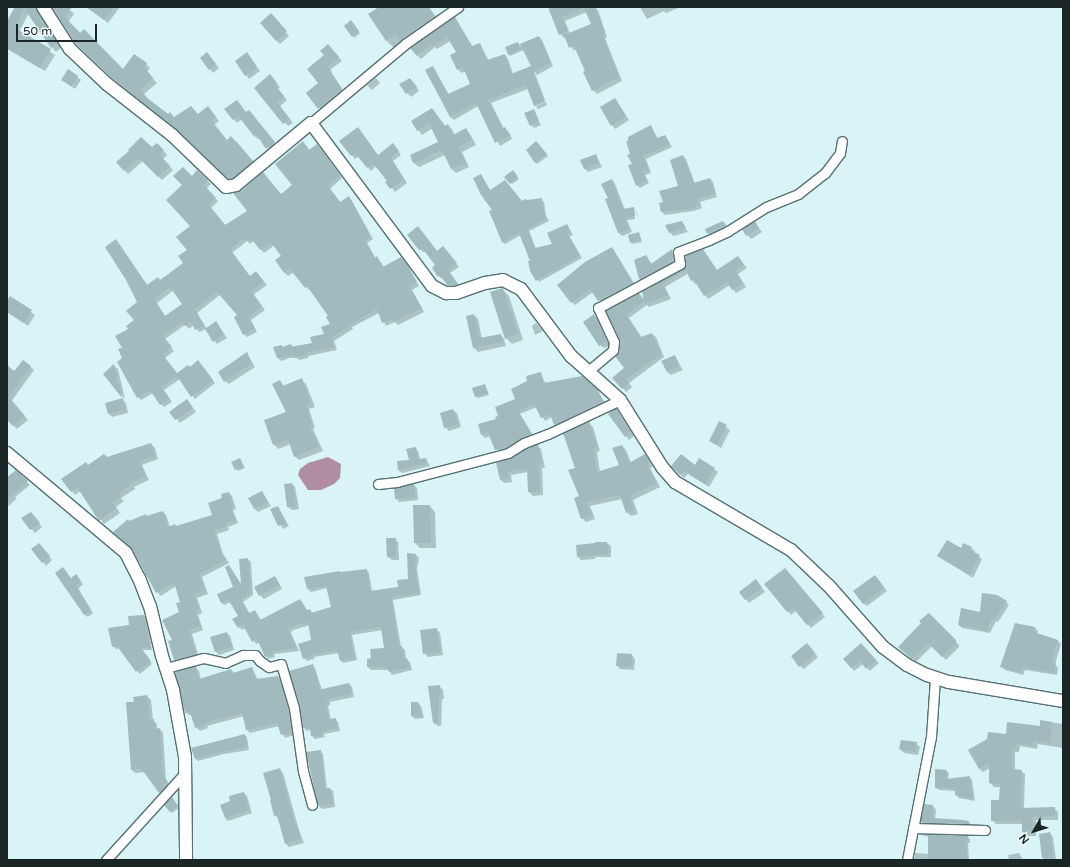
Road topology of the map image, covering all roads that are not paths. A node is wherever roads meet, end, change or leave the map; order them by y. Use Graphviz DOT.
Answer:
graph roads {
  1 [pos="43,7"];
  2 [pos="458,7"];
  3 [pos="311,123"];
  4 [pos="842,141"];
  5 [pos="587,372"];
  6 [pos="620,400"];
  7 [pos="7,453"];
  8 [pos="378,484"];
  9 [pos="166,668"];
  10 [pos="935,678"];
  11 [pos="1063,701"];
  12 [pos="185,773"];
  13 [pos="312,804"];
  14 [pos="913,828"];
  15 [pos="985,830"];
  16 [pos="106,860"];
  17 [pos="186,860"];
  18 [pos="907,860"];
  1 -- 3 [label="street"];
  2 -- 3 [label="street"];
  3 -- 5 [label="street"];
  4 -- 5 [label="street"];
  5 -- 6 [label="street"];
  6 -- 8 [label="street"];
  6 -- 10 [label="street"];
  7 -- 9 [label="street"];
  9 -- 12 [label="street"];
  9 -- 13 [label="street"];
  10 -- 11 [label="street"];
  10 -- 14 [label="street"];
  12 -- 16 [label="street"];
  12 -- 17 [label="street"];
  14 -- 15 [label="street"];
  14 -- 18 [label="street"];
}
